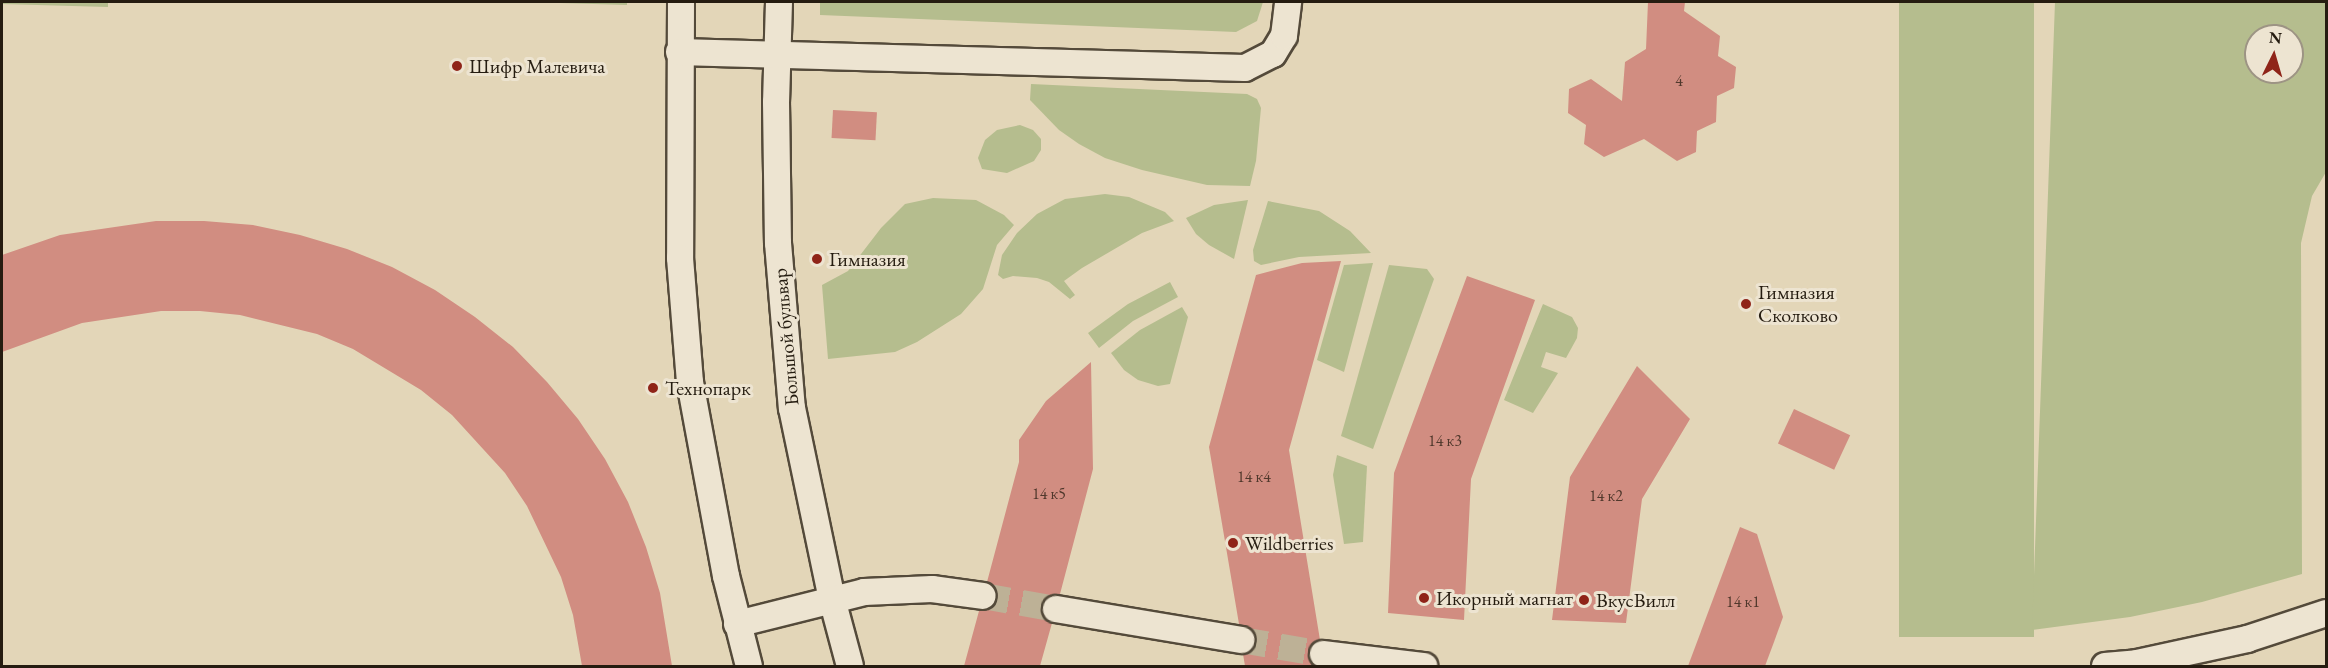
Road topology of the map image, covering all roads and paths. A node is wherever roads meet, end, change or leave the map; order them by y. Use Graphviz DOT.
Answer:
graph roads {
  1 [pos="681,2"];
  2 [pos="779,2"];
  3 [pos="1288,2"];
  4 [pos="680,52"];
  5 [pos="777,55"];
  6 [pos="983,596"];
  7 [pos="832,599"];
  8 [pos="1056,609"];
  9 [pos="2326,613"];
  10 [pos="737,624"];
  11 [pos="1241,640"];
  12 [pos="1323,654"];
  13 [pos="749,666"];
  14 [pos="850,666"];
  15 [pos="1424,666"];
  16 [pos="2105,666"];
  1 -- 4 [label="street"];
  2 -- 5 [label="street, Большой бульвар"];
  3 -- 5 [label="street"];
  4 -- 5 [label="street"];
  4 -- 10 [label="street"];
  5 -- 7 [label="street, Большой бульвар"];
  6 -- 7 [label="street"];
  7 -- 10 [label="street"];
  7 -- 14 [label="street, Большой бульвар"];
  8 -- 11 [label="street"];
  9 -- 16 [label="street"];
  10 -- 13 [label="street"];
  12 -- 15 [label="street"];
}
